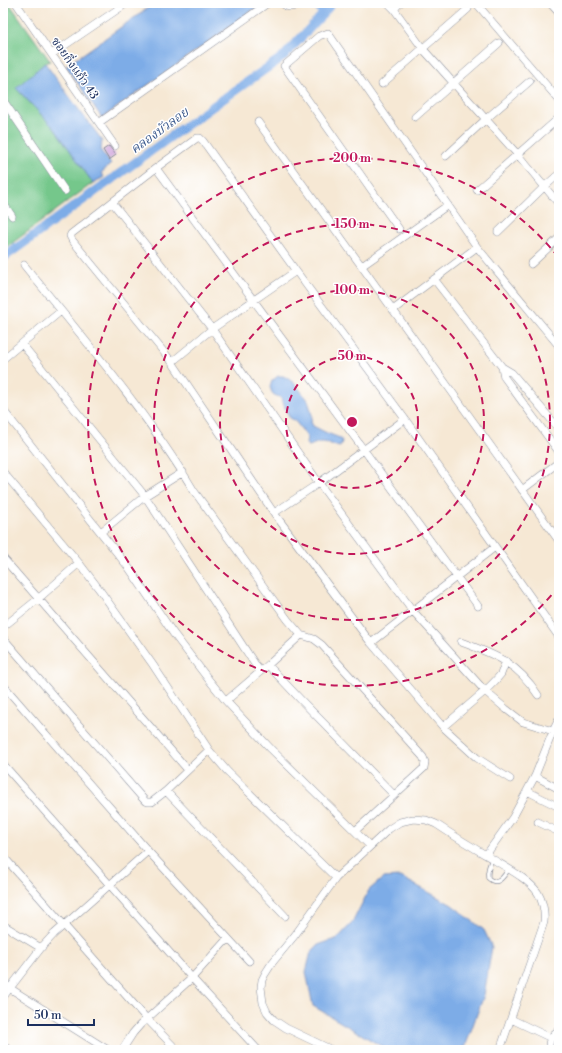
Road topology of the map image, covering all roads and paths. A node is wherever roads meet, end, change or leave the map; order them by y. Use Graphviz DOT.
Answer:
graph roads {
  1 [pos="16,3"];
  2 [pos="127,3"];
  3 [pos="268,3"];
  4 [pos="282,3"];
  5 [pos="314,3"];
  6 [pos="388,3"];
  7 [pos="400,3"];
  8 [pos="476,3"];
  9 [pos="550,3"];
  10 [pos="394,8"];
  11 [pos="468,9"];
  12 [pos="559,13"];
  13 [pos="499,43"];
  14 [pos="423,49"];
  15 [pos="52,54"];
  16 [pos="530,81"];
  17 [pos="382,84"];
  18 [pos="454,84"];
  19 [pos="3,100"];
  20 [pos="559,100"];
  21 [pos="415,117"];
  22 [pos="559,118"];
  23 [pos="486,119"];
  24 [pos="100,122"];
  25 [pos="258,122"];
  26 [pos="115,146"];
  27 [pos="518,155"];
  28 [pos="446,156"];
  29 [pos="156,168"];
  30 [pos="559,174"];
  31 [pos="544,187"];
  32 [pos="477,190"];
  33 [pos="65,191"];
  34 [pos="112,202"];
  35 [pos="3,203"];
  36 [pos="559,204"];
  37 [pos="448,205"];
  38 [pos="12,216"];
  39 [pos="399,230"];
  40 [pos="498,232"];
  41 [pos="559,238"];
  42 [pos="477,247"];
  43 [pos="531,264"];
  44 [pos="24,265"];
  45 [pos="362,266"];
  46 [pos="296,271"];
  47 [pos="434,279"];
  48 [pos="254,300"];
  49 [pos="393,310"];
  50 [pos="61,311"];
  51 [pos="212,329"];
  52 [pos="22,344"];
  53 [pos="559,346"];
  54 [pos="3,359"];
  55 [pos="172,362"];
  56 [pos="502,367"];
  57 [pos="3,410"];
  58 [pos="405,419"];
  59 [pos="559,429"];
  60 [pos="364,450"];
  61 [pos="559,452"];
  62 [pos="559,462"];
  63 [pos="3,472"];
  64 [pos="183,472"];
  65 [pos="319,483"];
  66 [pos="522,490"];
  67 [pos="145,496"];
  68 [pos="274,513"];
  69 [pos="101,532"];
  70 [pos="559,541"];
  71 [pos="495,547"];
  72 [pos="3,558"];
  73 [pos="79,563"];
  74 [pos="456,577"];
  75 [pos="38,599"];
  76 [pos="478,606"];
  77 [pos="413,611"];
  78 [pos="3,627"];
  79 [pos="301,635"];
  80 [pos="559,637"];
  81 [pos="3,638"];
  82 [pos="461,642"];
  83 [pos="371,643"];
  84 [pos="506,661"];
  85 [pos="268,665"];
  86 [pos="260,672"];
  87 [pos="3,685"];
  88 [pos="485,691"];
  89 [pos="538,695"];
  90 [pos="226,701"];
  91 [pos="559,720"];
  92 [pos="443,726"];
  93 [pos="553,731"];
  94 [pos="209,750"];
  95 [pos="3,764"];
  96 [pos="188,770"];
  97 [pos="535,776"];
  98 [pos="510,779"];
  99 [pos="559,789"];
  100 [pos="166,791"];
  101 [pos="527,791"];
  102 [pos="394,795"];
  103 [pos="559,807"];
  104 [pos="538,822"];
  105 [pos="355,831"];
  106 [pos="559,832"];
  107 [pos="370,846"];
  108 [pos="148,851"];
  109 [pos="3,856"];
  110 [pos="489,857"];
  111 [pos="509,869"];
  112 [pos="336,878"];
  113 [pos="110,885"];
  114 [pos="284,916"];
  115 [pos="3,925"];
  116 [pos="64,926"];
  117 [pos="228,938"];
  118 [pos="40,948"];
  119 [pos="250,961"];
  120 [pos="192,978"];
  121 [pos="6,986"];
  122 [pos="3,997"];
  123 [pos="146,1018"];
  124 [pos="511,1019"];
  125 [pos="559,1030"];
  126 [pos="551,1038"];
  127 [pos="3,1046"];
  128 [pos="10,1050"];
  129 [pos="108,1050"];
  130 [pos="122,1050"];
  131 [pos="177,1050"];
  132 [pos="258,1050"];
  133 [pos="332,1050"];
  134 [pos="500,1050"];
  135 [pos="549,1050"];
  1 -- 15 [label="street, ซอยกิ่งแก้ว 43"];
  2 -- 15 [label="street"];
  3 -- 24 [label="street"];
  4 -- 5 [label="street"];
  6 -- 10 [label="street"];
  7 -- 10 [label="street"];
  8 -- 20 [label="street"];
  9 -- 12 [label="street"];
  10 -- 14 [label="street"];
  11 -- 14 [label="street"];
  13 -- 18 [label="street"];
  14 -- 17 [label="street"];
  14 -- 18 [label="street"];
  15 -- 24 [label="street, ซอยกิ่งแก้ว 43"];
  16 -- 23 [label="street"];
  18 -- 21 [label="street"];
  18 -- 23 [label="street"];
  19 -- 33 [label="street"];
  22 -- 27 [label="street"];
  23 -- 27 [label="street"];
  23 -- 28 [label="street"];
  24 -- 26 [label="street, ซอยกิ่งแก้ว 43"];
  25 -- 45 [label="street"];
  27 -- 31 [label="street"];
  27 -- 32 [label="street"];
  29 -- 34 [label="street"];
  29 -- 46 [label="street"];
  29 -- 48 [label="street"];
  30 -- 31 [label="street"];
  31 -- 36 [label="street"];
  31 -- 40 [label="street"];
  34 -- 51 [label="street"];
  34 -- 55 [label="street"];
  35 -- 38 [label="street"];
  37 -- 39 [label="street"];
  37 -- 42 [label="street"];
  37 -- 45 [label="street"];
  41 -- 43 [label="street"];
  42 -- 47 [label="street"];
  42 -- 53 [label="street"];
  44 -- 50 [label="street"];
  45 -- 49 [label="street"];
  46 -- 48 [label="street"];
  46 -- 58 [label="street"];
  47 -- 49 [label="street"];
  47 -- 56 [label="street"];
  48 -- 51 [label="street"];
  48 -- 60 [label="street"];
  49 -- 66 [label="street"];
  50 -- 52 [label="street"];
  50 -- 64 [label="street"];
  51 -- 55 [label="street"];
  51 -- 65 [label="street"];
  52 -- 54 [label="street"];
  52 -- 67 [label="street"];
  55 -- 68 [label="street"];
  56 -- 59 [label="street"];
  56 -- 61 [label="street"];
  57 -- 69 [label="street"];
  58 -- 60 [label="street"];
  58 -- 71 [label="street"];
  60 -- 65 [label="street"];
  60 -- 74 [label="street"];
  62 -- 66 [label="street"];
  63 -- 73 [label="street"];
  64 -- 67 [label="street"];
  64 -- 79 [label="street"];
  65 -- 68 [label="street"];
  65 -- 77 [label="street"];
  66 -- 70 [label="street"];
  67 -- 69 [label="street"];
  67 -- 86 [label="street"];
  68 -- 83 [label="street"];
  69 -- 90 [label="street"];
  71 -- 74 [label="street"];
  71 -- 80 [label="street"];
  72 -- 75 [label="street"];
  73 -- 75 [label="street"];
  73 -- 94 [label="street"];
  74 -- 76 [label="street"];
  74 -- 77 [label="street"];
  75 -- 78 [label="street"];
  75 -- 96 [label="street"];
  77 -- 83 [label="street"];
  77 -- 88 [label="street"];
  79 -- 85 [label="street"];
  79 -- 102 [label="street"];
  81 -- 100 [label="street"];
  82 -- 84 [label="street"];
  83 -- 92 [label="street"];
  84 -- 88 [label="street"];
  84 -- 89 [label="street"];
  85 -- 86 [label="street"];
  85 -- 102 [label="street"];
  86 -- 90 [label="street"];
  87 -- 108 [label="street"];
  88 -- 92 [label="street"];
  88 -- 93 [label="street"];
  90 -- 105 [label="street"];
  91 -- 93 [label="street"];
  92 -- 98 [label="street"];
  93 -- 97 [label="street"];
  94 -- 96 [label="street"];
  94 -- 112 [label="street"];
  95 -- 113 [label="street"];
  96 -- 100 [label="street"];
  97 -- 99 [label="street"];
  97 -- 101 [label="street"];
  100 -- 114 [label="street"];
  101 -- 103 [label="street"];
  101 -- 110 [label="street"];
  102 -- 105 [label="street"];
  104 -- 106 [label="street"];
  105 -- 107 [label="street"];
  107 -- 110 [label="street"];
  107 -- 112 [label="street"];
  108 -- 113 [label="street"];
  108 -- 117 [label="street"];
  109 -- 116 [label="street"];
  110 -- 111 [label="street"];
  110 -- 111 [label="lane"];
  111 -- 124 [label="street"];
  112 -- 133 [label="street"];
  113 -- 116 [label="street"];
  113 -- 120 [label="street"];
  115 -- 118 [label="street"];
  116 -- 118 [label="street"];
  116 -- 123 [label="street"];
  117 -- 119 [label="street"];
  117 -- 120 [label="street"];
  118 -- 121 [label="street"];
  120 -- 123 [label="street"];
  120 -- 132 [label="street"];
  121 -- 122 [label="street"];
  121 -- 129 [label="street"];
  123 -- 130 [label="street"];
  123 -- 131 [label="street"];
  124 -- 126 [label="street"];
  124 -- 134 [label="street"];
  125 -- 126 [label="street"];
  126 -- 135 [label="street"];
  127 -- 128 [label="street"];
}
